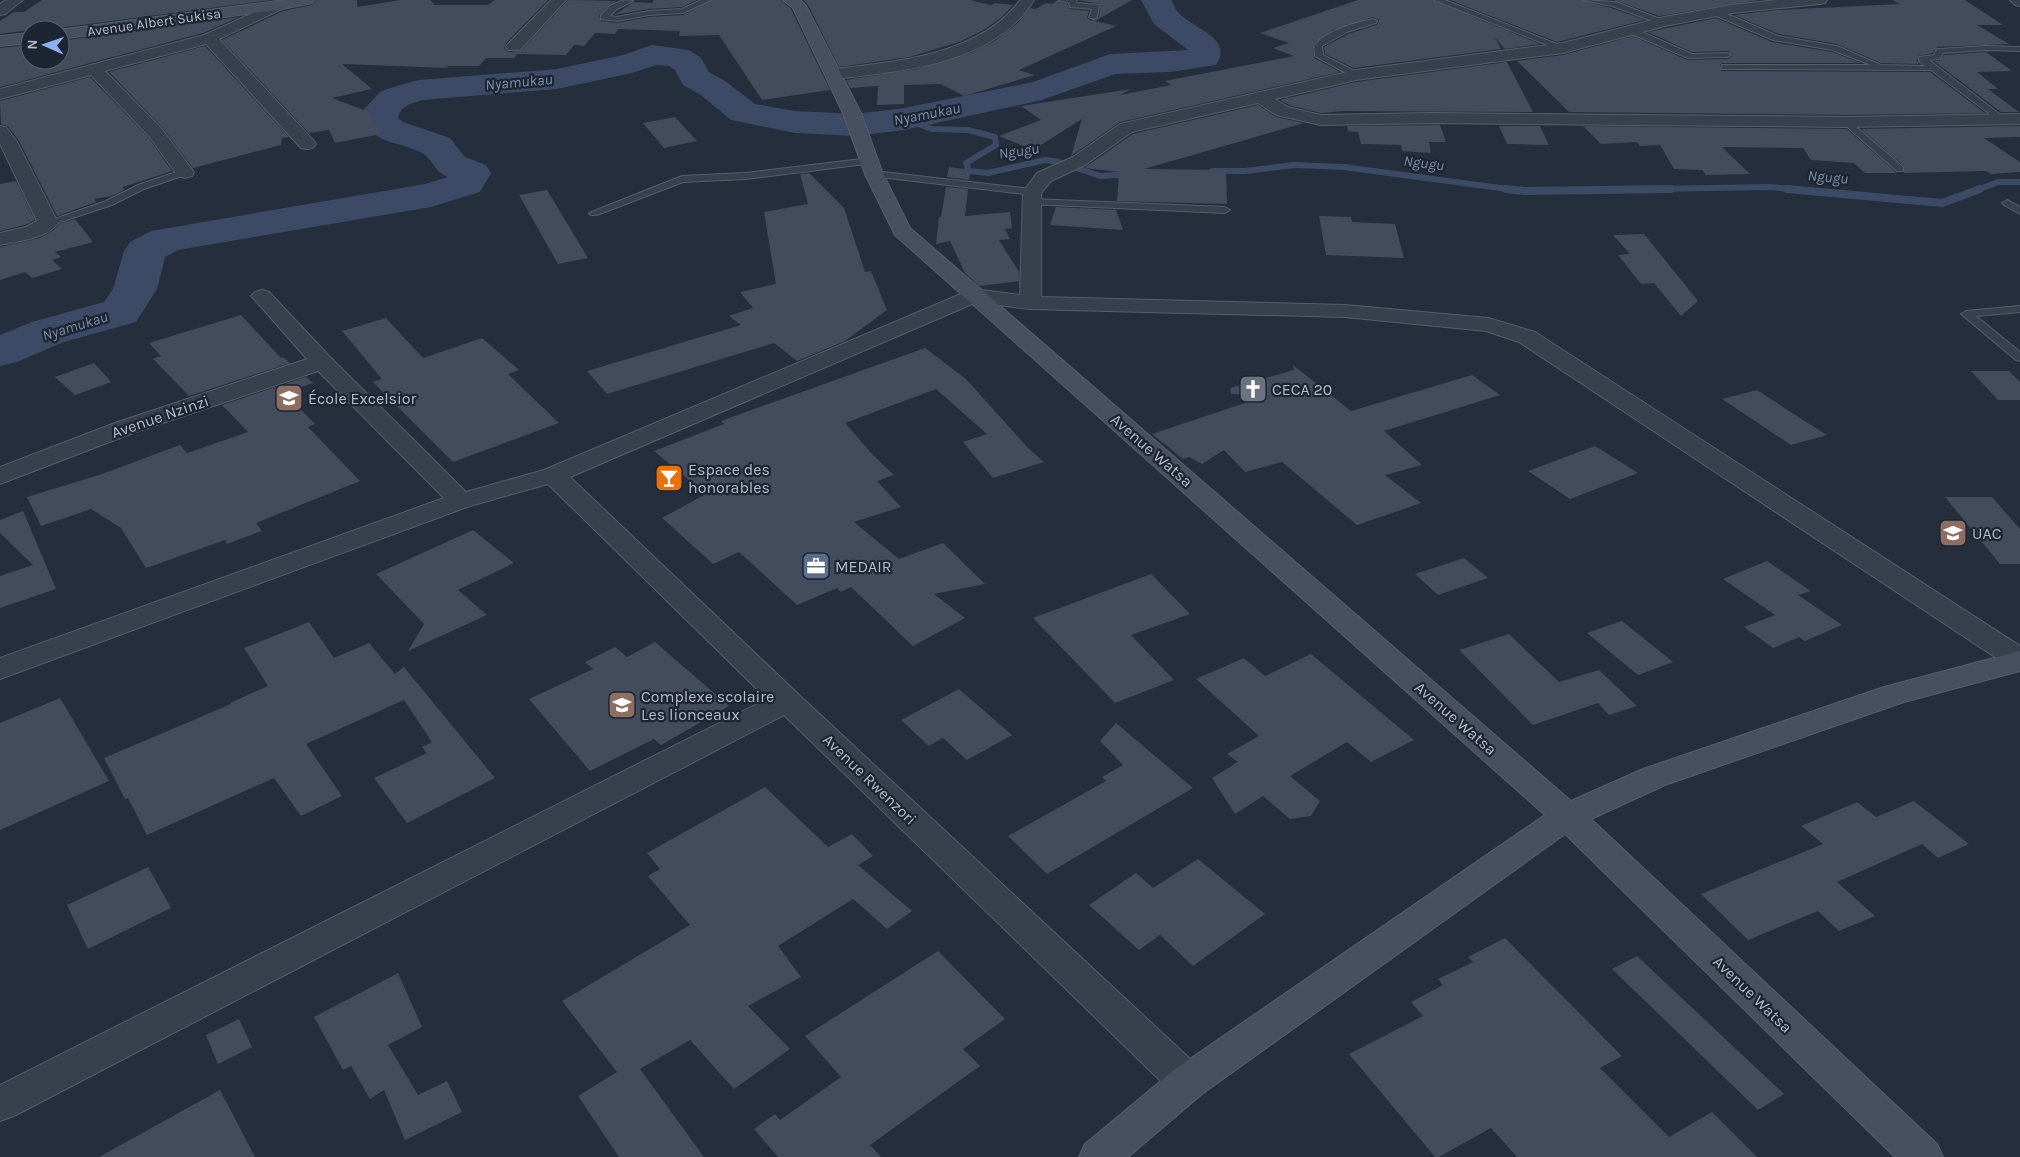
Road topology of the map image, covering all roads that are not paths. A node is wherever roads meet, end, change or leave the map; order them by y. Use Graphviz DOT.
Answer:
graph roads {
  1 [pos="16,0"];
  2 [pos="307,0"];
  3 [pos="558,0"];
  4 [pos="707,0"];
  5 [pos="790,0"];
  6 [pos="1027,0"];
  7 [pos="1063,0"];
  8 [pos="1438,0"];
  9 [pos="1586,0"];
  10 [pos="1820,0"];
  11 [pos="629,1"];
  12 [pos="277,6"];
  13 [pos="0,11"];
  14 [pos="1716,12"];
  15 [pos="1093,17"];
  16 [pos="1373,21"];
  17 [pos="1664,22"];
  18 [pos="1630,30"];
  19 [pos="70,33"];
  20 [pos="208,38"];
  21 [pos="20,39"];
  22 [pos="0,41"];
  23 [pos="514,47"];
  24 [pos="1563,48"];
  25 [pos="2020,49"];
  26 [pos="1727,55"];
  27 [pos="1725,67"];
  28 [pos="1885,68"];
  29 [pos="1933,68"];
  30 [pos="94,70"];
  31 [pos="834,74"];
  32 [pos="1356,75"];
  33 [pos="0,94"];
  34 [pos="1261,97"];
  35 [pos="2002,119"];
  36 [pos="2020,119"];
  37 [pos="1847,122"];
  38 [pos="0,131"];
  39 [pos="307,144"];
  40 [pos="872,167"];
  41 [pos="1900,169"];
  42 [pos="184,172"];
  43 [pos="1032,197"];
  44 [pos="2007,203"];
  45 [pos="1226,210"];
  46 [pos="2020,211"];
  47 [pos="594,213"];
  48 [pos="48,223"];
  49 [pos="0,239"];
  50 [pos="975,295"];
  51 [pos="262,296"];
  52 [pos="1030,303"];
  53 [pos="2020,309"];
  54 [pos="2020,358"];
  55 [pos="322,362"];
  56 [pos="553,475"];
  57 [pos="0,476"];
  58 [pos="461,501"];
  59 [pos="2020,660"];
  60 [pos="0,670"];
  61 [pos="787,701"];
  62 [pos="1567,816"];
  63 [pos="1188,1082"];
  64 [pos="0,1104"];
  65 [pos="1099,1157"];
  66 [pos="1923,1157"];
  1 -- 13 [label="street"];
  2 -- 12 [label="street, Avenue Albert Sukisa"];
  3 -- 23 [label="street"];
  4 -- 11 [label="lane"];
  5 -- 31 [label="street"];
  6 -- 31 [label="street"];
  7 -- 15 [label="lane"];
  8 -- 24 [label="lane"];
  9 -- 17 [label="lane"];
  10 -- 14 [label="street"];
  12 -- 19 [label="street, Avenue Albert Sukisa"];
  12 -- 20 [label="street"];
  14 -- 17 [label="street"];
  14 -- 28 [label="lane"];
  16 -- 32 [label="lane"];
  17 -- 18 [label="street"];
  18 -- 24 [label="street"];
  18 -- 26 [label="lane"];
  20 -- 30 [label="street"];
  20 -- 39 [label="street"];
  21 -- 22 [label="street"];
  24 -- 32 [label="street"];
  25 -- 29 [label="lane"];
  27 -- 28 [label="lane"];
  28 -- 29 [label="lane"];
  29 -- 35 [label="lane"];
  30 -- 33 [label="street"];
  30 -- 42 [label="street"];
  31 -- 40 [label="street, Avenue Watsa"];
  32 -- 34 [label="street"];
  34 -- 37 [label="street"];
  34 -- 43 [label="street"];
  35 -- 36 [label="street"];
  35 -- 37 [label="street"];
  37 -- 41 [label="lane"];
  38 -- 48 [label="street"];
  40 -- 43 [label="lane"];
  40 -- 47 [label="lane"];
  40 -- 50 [label="street, Avenue Watsa"];
  42 -- 48 [label="lane"];
  43 -- 45 [label="lane"];
  43 -- 52 [label="street"];
  44 -- 46 [label="lane"];
  48 -- 49 [label="street"];
  50 -- 52 [label="street"];
  50 -- 56 [label="street"];
  50 -- 62 [label="street, Avenue Watsa"];
  51 -- 55 [label="street"];
  52 -- 59 [label="street"];
  53 -- 54 [label="lane"];
  55 -- 57 [label="street, Avenue Nzinzi"];
  55 -- 58 [label="street"];
  56 -- 58 [label="street"];
  56 -- 61 [label="street, Avenue Rwenzori"];
  58 -- 60 [label="street"];
  59 -- 62 [label="street"];
  61 -- 63 [label="street, Avenue Rwenzori"];
  61 -- 64 [label="street"];
  62 -- 63 [label="street"];
  62 -- 66 [label="street, Avenue Watsa"];
  63 -- 65 [label="street"];
}
